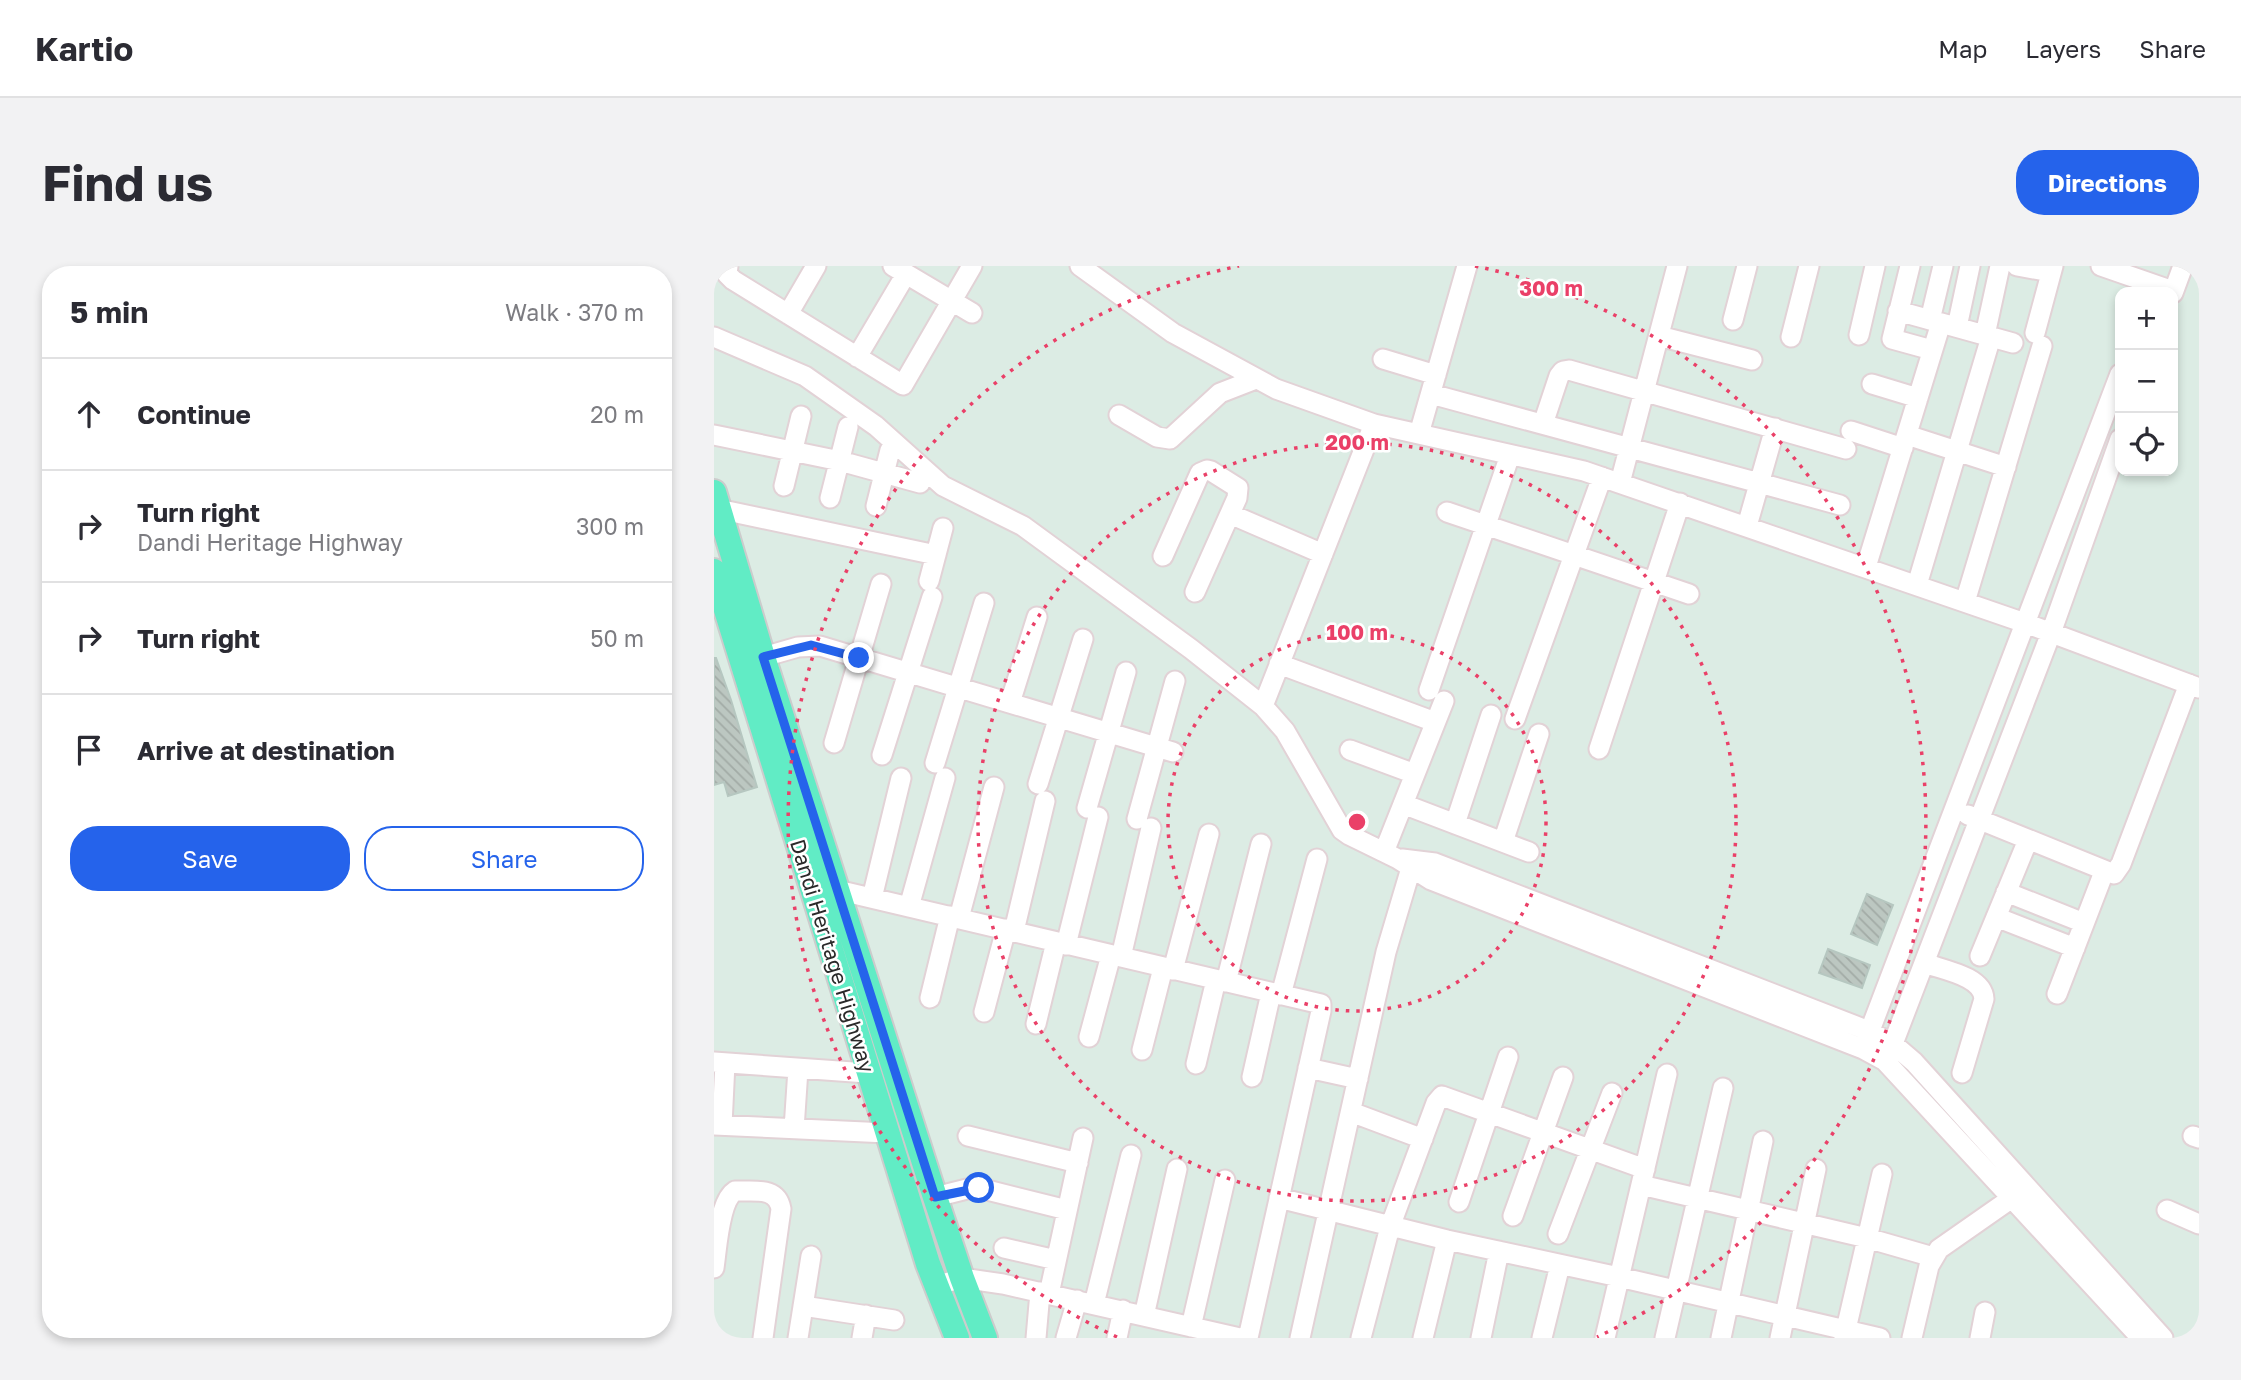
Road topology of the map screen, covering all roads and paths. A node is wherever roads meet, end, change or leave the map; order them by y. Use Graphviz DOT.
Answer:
graph roads {
  1 [pos="728,266"];
  2 [pos="816,266"];
  3 [pos="972,266"];
  4 [pos="1080,266"];
  5 [pos="1467,266"];
  6 [pos="1677,266"];
  7 [pos="1747,266"];
  8 [pos="1809,266"];
  9 [pos="1875,266"];
  10 [pos="1910,266"];
  11 [pos="1943,266"];
  12 [pos="1970,266"];
  13 [pos="2000,266"];
  14 [pos="2017,266"];
  15 [pos="2101,266"];
  16 [pos="2183,266"];
  17 [pos="901,269"];
  18 [pos="2052,269"];
  19 [pos="2156,281"];
  20 [pos="2175,287"];
  21 [pos="952,300"];
  22 [pos="1898,311"];
  23 [pos="972,313"];
  24 [pos="788,314"];
  25 [pos="1733,320"];
  26 [pos="1942,323"];
  27 [pos="1859,335"];
  28 [pos="1658,336"];
  29 [pos="1988,336"];
  30 [pos="1791,337"];
  31 [pos="714,338"];
  32 [pos="2013,343"];
  33 [pos="1932,350"];
  34 [pos="857,356"];
  35 [pos="1383,359"];
  36 [pos="1752,360"];
  37 [pos="1436,374"];
  38 [pos="1256,379"];
  39 [pos="1872,384"];
  40 [pos="2115,387"];
  41 [pos="1645,391"];
  42 [pos="1431,394"];
  43 [pos="1918,398"];
  44 [pos="1119,415"];
  45 [pos="801,416"];
  46 [pos="1374,424"];
  47 [pos="1543,424"];
  48 [pos="848,427"];
  49 [pos="1775,428"];
  50 [pos="1419,434"];
  51 [pos="714,435"];
  52 [pos="1905,441"];
  53 [pos="1630,447"];
  54 [pos="890,450"];
  55 [pos="792,451"];
  56 [pos="1956,451"];
  57 [pos="2115,453"];
  58 [pos="1510,455"];
  59 [pos="840,461"];
  60 [pos="2006,467"];
  61 [pos="884,473"];
  62 [pos="1611,480"];
  63 [pos="920,483"];
  64 [pos="1759,483"];
  65 [pos="784,486"];
  66 [pos="830,498"];
  67 [pos="716,501"];
  68 [pos="1680,503"];
  69 [pos="1840,505"];
  70 [pos="876,506"];
  71 [pos="1447,512"];
  72 [pos="1230,514"];
  73 [pos="1486,525"];
  74 [pos="1747,526"];
  75 [pos="943,528"];
  76 [pos="1323,554"];
  77 [pos="936,555"];
  78 [pos="1574,555"];
  79 [pos="1163,556"];
  80 [pos="1866,567"];
  81 [pos="714,572"];
  82 [pos="1654,582"];
  83 [pos="881,584"];
  84 [pos="1917,585"];
  85 [pos="1195,592"];
  86 [pos="1689,594"];
  87 [pos="1965,602"];
  88 [pos="984,603"];
  89 [pos="1037,617"];
  90 [pos="2025,623"];
  91 [pos="2051,633"];
  92 [pos="1083,639"];
  93 [pos="763,657"];
  94 [pos="859,658"];
  95 [pos="1279,666"];
  96 [pos="1126,672"];
  97 [pos="908,673"];
  98 [pos="1175,681"];
  99 [pos="2194,686"];
  100 [pos="960,688"];
  101 [pos="1266,698"];
  102 [pos="1010,703"];
  103 [pos="1491,715"];
  104 [pos="1059,718"];
  105 [pos="1515,719"];
  106 [pos="1435,722"];
  107 [pos="1108,733"];
  108 [pos="1539,734"];
  109 [pos="834,743"];
  110 [pos="1599,749"];
  111 [pos="1165,750"];
  112 [pos="1350,750"];
  113 [pos="882,755"];
  114 [pos="1415,774"];
  115 [pos="901,778"];
  116 [pos="994,787"];
  117 [pos="1403,804"];
  118 [pos="1954,808"];
  119 [pos="1979,820"];
  120 [pos="1455,824"];
  121 [pos="1209,834"];
  122 [pos="2028,840"];
  123 [pos="1503,842"];
  124 [pos="1261,844"];
  125 [pos="1529,852"];
  126 [pos="1392,856"];
  127 [pos="1317,859"];
  128 [pos="2104,872"];
  129 [pos="837,890"];
  130 [pos="2006,892"];
  131 [pos="872,898"];
  132 [pos="909,907"];
  133 [pos="954,917"];
  134 [pos="1996,917"];
  135 [pos="2084,923"];
  136 [pos="1010,930"];
  137 [pos="1061,943"];
  138 [pos="2075,948"];
  139 [pos="1116,956"];
  140 [pos="1980,956"];
  141 [pos="1924,963"];
  142 [pos="1168,969"];
  143 [pos="1221,981"];
  144 [pos="1276,994"];
  145 [pos="2057,995"];
  146 [pos="930,998"];
  147 [pos="984,1012"];
  148 [pos="1036,1024"];
  149 [pos="1089,1037"];
  150 [pos="1866,1040"];
  151 [pos="1142,1050"];
  152 [pos="1889,1053"];
  153 [pos="1508,1057"];
  154 [pos="720,1063"];
  155 [pos="1196,1064"];
  156 [pos="1308,1068"];
  157 [pos="798,1069"];
  158 [pos="867,1073"];
  159 [pos="1962,1073"];
  160 [pos="1667,1074"];
  161 [pos="1252,1077"];
  162 [pos="1563,1077"];
  163 [pos="1358,1079"];
  164 [pos="1723,1088"];
  165 [pos="1612,1093"];
  166 [pos="1351,1112"];
  167 [pos="1490,1112"];
  168 [pos="718,1125"];
  169 [pos="794,1129"];
  170 [pos="1543,1132"];
  171 [pos="887,1133"];
  172 [pos="968,1136"];
  173 [pos="1083,1138"];
  174 [pos="1423,1139"];
  175 [pos="1763,1141"];
  176 [pos="1590,1150"];
  177 [pos="1131,1155"];
  178 [pos="1078,1163"];
  179 [pos="1816,1168"];
  180 [pos="1177,1169"];
  181 [pos="1882,1174"];
  182 [pos="1643,1177"];
  183 [pos="1226,1180"];
  184 [pos="935,1197"];
  185 [pos="1279,1198"];
  186 [pos="1698,1198"];
  187 [pos="2012,1198"];
  188 [pos="1459,1202"];
  189 [pos="1067,1210"];
  190 [pos="2167,1210"];
  191 [pos="1329,1211"];
  192 [pos="1749,1211"];
  193 [pos="1513,1216"];
  194 [pos="1805,1224"];
  195 [pos="2199,1224"];
  196 [pos="1391,1227"];
  197 [pos="1558,1234"];
  198 [pos="1867,1238"];
  199 [pos="1447,1240"];
  200 [pos="1004,1248"];
  201 [pos="1499,1251"];
  202 [pos="811,1256"];
  203 [pos="1933,1257"];
  204 [pos="1056,1260"];
  205 [pos="1560,1265"];
  206 [pos="714,1268"];
  207 [pos="1619,1277"];
  208 [pos="962,1278"];
  209 [pos="936,1286"];
  210 [pos="1676,1290"];
  211 [pos="1045,1293"];
  212 [pos="1085,1302"];
  213 [pos="1729,1304"];
  214 [pos="803,1306"];
  215 [pos="1123,1310"];
  216 [pos="1985,1312"];
  217 [pos="866,1315"];
  218 [pos="1144,1316"];
  219 [pos="1785,1317"];
  220 [pos="894,1320"];
  221 [pos="1178,1330"];
  222 [pos="1845,1334"];
  223 [pos="1228,1337"];
  224 [pos="763,1338"];
  225 [pos="799,1338"];
  226 [pos="862,1338"];
  227 [pos="957,1338"];
  228 [pos="985,1338"];
  229 [pos="1036,1338"];
  230 [pos="1066,1338"];
  231 [pos="1117,1338"];
  232 [pos="1248,1338"];
  233 [pos="1300,1338"];
  234 [pos="1361,1338"];
  235 [pos="1423,1338"];
  236 [pos="1481,1338"];
  237 [pos="1542,1338"];
  238 [pos="1605,1338"];
  239 [pos="1665,1338"];
  240 [pos="1721,1338"];
  241 [pos="1780,1338"];
  242 [pos="1880,1338"];
  243 [pos="1912,1338"];
  244 [pos="1980,1338"];
  245 [pos="2141,1338"];
  246 [pos="2164,1338"];
  1 -- 24 [label="street"];
  2 -- 24 [label="street"];
  3 -- 21 [label="street"];
  4 -- 38 [label="street"];
  5 -- 37 [label="street"];
  6 -- 28 [label="street"];
  7 -- 25 [label="street"];
  8 -- 30 [label="street"];
  9 -- 27 [label="street"];
  10 -- 22 [label="street"];
  11 -- 26 [label="street"];
  12 -- 26 [label="street"];
  13 -- 29 [label="street"];
  14 -- 18 [label="street"];
  15 -- 19 [label="street"];
  16 -- 20 [label="street"];
  17 -- 21 [label="street"];
  17 -- 34 [label="street"];
  18 -- 60 [label="street"];
  21 -- 23 [label="street"];
  21 -- 34 [label="street"];
  22 -- 26 [label="street"];
  22 -- 33 [label="street"];
  24 -- 34 [label="street"];
  26 -- 29 [label="street"];
  26 -- 33 [label="street"];
  28 -- 36 [label="street"];
  28 -- 41 [label="street"];
  29 -- 32 [label="street"];
  29 -- 56 [label="street"];
  31 -- 101 [label="street"];
  33 -- 43 [label="street"];
  35 -- 37 [label="street"];
  37 -- 42 [label="street"];
  38 -- 44 [label="street"];
  38 -- 46 [label="street"];
  39 -- 43 [label="street"];
  40 -- 90 [label="street"];
  41 -- 47 [label="street"];
  41 -- 49 [label="street"];
  41 -- 53 [label="street"];
  42 -- 47 [label="street"];
  42 -- 50 [label="street"];
  43 -- 52 [label="street"];
  45 -- 55 [label="street"];
  46 -- 50 [label="street"];
  46 -- 76 [label="street"];
  47 -- 53 [label="street"];
  48 -- 59 [label="street"];
  49 -- 52 [label="street"];
  49 -- 64 [label="street"];
  50 -- 58 [label="street"];
  51 -- 55 [label="street"];
  52 -- 56 [label="street"];
  52 -- 80 [label="street"];
  53 -- 62 [label="street"];
  53 -- 64 [label="street"];
  54 -- 61 [label="street"];
  55 -- 59 [label="street"];
  55 -- 65 [label="street"];
  56 -- 60 [label="street"];
  56 -- 84 [label="street"];
  57 -- 91 [label="street"];
  58 -- 62 [label="street"];
  58 -- 73 [label="street"];
  59 -- 61 [label="street"];
  59 -- 66 [label="street"];
  60 -- 87 [label="street"];
  61 -- 63 [label="street"];
  61 -- 70 [label="street"];
  62 -- 68 [label="street"];
  62 -- 78 [label="street"];
  64 -- 69 [label="street"];
  64 -- 74 [label="street"];
  67 -- 77 [label="street"];
  67 -- 93 [label="main road, Dandi Heritage Highway"];
  68 -- 74 [label="street"];
  68 -- 82 [label="street"];
  71 -- 73 [label="street"];
  72 -- 76 [label="street"];
  72 -- 79 [label="street"];
  72 -- 85 [label="street"];
  73 -- 78 [label="street"];
  73 -- 106 [label="street"];
  74 -- 80 [label="street"];
  75 -- 77 [label="street"];
  76 -- 95 [label="street"];
  77 -- 97 [label="street"];
  78 -- 82 [label="street"];
  78 -- 105 [label="street"];
  80 -- 84 [label="street"];
  81 -- 158 [label="main road, Dandi Heritage Highway"];
  82 -- 86 [label="street"];
  82 -- 110 [label="street"];
  83 -- 94 [label="street"];
  84 -- 87 [label="street"];
  87 -- 90 [label="street"];
  88 -- 100 [label="street"];
  89 -- 102 [label="street"];
  90 -- 91 [label="street"];
  90 -- 118 [label="street"];
  91 -- 99 [label="street"];
  91 -- 119 [label="street"];
  92 -- 104 [label="street"];
  93 -- 94 [label="street"];
  93 -- 129 [label="main road, Dandi Heritage Highway"];
  94 -- 97 [label="street"];
  94 -- 109 [label="street"];
  95 -- 101 [label="street"];
  95 -- 106 [label="street"];
  96 -- 107 [label="street"];
  97 -- 100 [label="street"];
  97 -- 113 [label="street"];
  98 -- 111 [label="street"];
  99 -- 128 [label="street"];
  100 -- 102 [label="street"];
  100 -- 132 [label="street"];
  101 -- 126 [label="street"];
  102 -- 104 [label="street"];
  103 -- 120 [label="street"];
  104 -- 107 [label="street"];
  104 -- 136 [label="street"];
  106 -- 114 [label="street"];
  107 -- 111 [label="street"];
  107 -- 137 [label="street"];
  108 -- 123 [label="street"];
  111 -- 139 [label="street"];
  112 -- 114 [label="street"];
  114 -- 117 [label="street"];
  115 -- 131 [label="street"];
  116 -- 133 [label="street"];
  117 -- 120 [label="street"];
  117 -- 126 [label="street"];
  118 -- 119 [label="street"];
  118 -- 150 [label="street"];
  119 -- 122 [label="street"];
  119 -- 141 [label="street"];
  120 -- 123 [label="street"];
  121 -- 142 [label="street"];
  122 -- 128 [label="street"];
  122 -- 130 [label="street"];
  123 -- 125 [label="street"];
  124 -- 143 [label="street"];
  126 -- 150 [label="street"];
  126 -- 163 [label="street"];
  127 -- 144 [label="street"];
  128 -- 135 [label="street"];
  129 -- 131 [label="street"];
  129 -- 184 [label="main road, Dandi Heritage Highway"];
  130 -- 134 [label="street"];
  130 -- 135 [label="street"];
  131 -- 132 [label="street"];
  132 -- 133 [label="street"];
  133 -- 136 [label="street"];
  133 -- 146 [label="street"];
  134 -- 138 [label="street"];
  134 -- 140 [label="street"];
  135 -- 138 [label="street"];
  136 -- 137 [label="street"];
  136 -- 147 [label="street"];
  137 -- 139 [label="street"];
  137 -- 148 [label="street"];
  138 -- 145 [label="street"];
  139 -- 142 [label="street"];
  139 -- 149 [label="street"];
  141 -- 152 [label="street"];
  141 -- 159 [label="street"];
  142 -- 143 [label="street"];
  142 -- 151 [label="street"];
  143 -- 144 [label="street"];
  143 -- 155 [label="street"];
  144 -- 156 [label="street"];
  144 -- 161 [label="street"];
  150 -- 152 [label="street"];
  152 -- 187 [label="street"];
  152 -- 246 [label="street"];
  153 -- 167 [label="street"];
  154 -- 157 [label="street"];
  154 -- 168 [label="street"];
  156 -- 163 [label="street"];
  156 -- 185 [label="street"];
  157 -- 158 [label="street"];
  157 -- 169 [label="street"];
  158 -- 171 [label="main road, Dandi Heritage Highway"];
  160 -- 182 [label="street"];
  162 -- 170 [label="street"];
  163 -- 166 [label="street"];
  164 -- 186 [label="street"];
  165 -- 176 [label="street"];
  166 -- 174 [label="street"];
  166 -- 191 [label="street"];
  167 -- 170 [label="street"];
  167 -- 174 [label="street"];
  167 -- 188 [label="street"];
  168 -- 169 [label="street"];
  169 -- 171 [label="street"];
  170 -- 176 [label="street"];
  170 -- 193 [label="street"];
  171 -- 209 [label="main road, Dandi Heritage Highway"];
  172 -- 178 [label="street"];
  173 -- 178 [label="street"];
  174 -- 196 [label="street"];
  175 -- 192 [label="street"];
  176 -- 182 [label="street"];
  176 -- 197 [label="street"];
  177 -- 212 [label="street"];
  178 -- 189 [label="street"];
  179 -- 194 [label="street"];
  180 -- 218 [label="street"];
  181 -- 198 [label="street"];
  182 -- 186 [label="street"];
  182 -- 207 [label="street"];
  183 -- 221 [label="street"];
  184 -- 189 [label="street"];
  184 -- 208 [label="main road, Dandi Heritage Highway"];
  185 -- 191 [label="street"];
  185 -- 232 [label="street"];
  186 -- 192 [label="street"];
  186 -- 210 [label="street"];
  187 -- 203 [label="street"];
  187 -- 245 [label="street"];
  189 -- 204 [label="street"];
  190 -- 195 [label="street"];
  191 -- 196 [label="street"];
  191 -- 233 [label="street"];
  192 -- 194 [label="street"];
  192 -- 213 [label="street"];
  194 -- 198 [label="street"];
  194 -- 219 [label="street"];
  196 -- 199 [label="street"];
  196 -- 234 [label="street"];
  198 -- 203 [label="street"];
  198 -- 222 [label="street"];
  199 -- 201 [label="street"];
  199 -- 235 [label="street"];
  200 -- 204 [label="street"];
  201 -- 205 [label="street"];
  201 -- 236 [label="street"];
  202 -- 214 [label="street"];
  203 -- 243 [label="street"];
  204 -- 211 [label="street"];
  205 -- 207 [label="street"];
  205 -- 237 [label="street"];
  206 -- 224 [label="street"];
  207 -- 210 [label="street"];
  207 -- 238 [label="street"];
  208 -- 209 [label="street"];
  208 -- 211 [label="street"];
  208 -- 228 [label="main road, Dandi Heritage Highway"];
  209 -- 227 [label="main road, Dandi Heritage Highway"];
  210 -- 213 [label="street"];
  210 -- 239 [label="street"];
  211 -- 212 [label="street"];
  211 -- 229 [label="street"];
  212 -- 215 [label="street"];
  212 -- 230 [label="street"];
  213 -- 219 [label="street"];
  213 -- 240 [label="street"];
  214 -- 217 [label="street"];
  214 -- 225 [label="street"];
  215 -- 218 [label="street"];
  215 -- 231 [label="street"];
  216 -- 244 [label="street"];
  217 -- 220 [label="street"];
  217 -- 226 [label="street"];
  218 -- 221 [label="street"];
  219 -- 222 [label="street"];
  219 -- 241 [label="street"];
  221 -- 223 [label="street"];
  222 -- 242 [label="street"];
}
